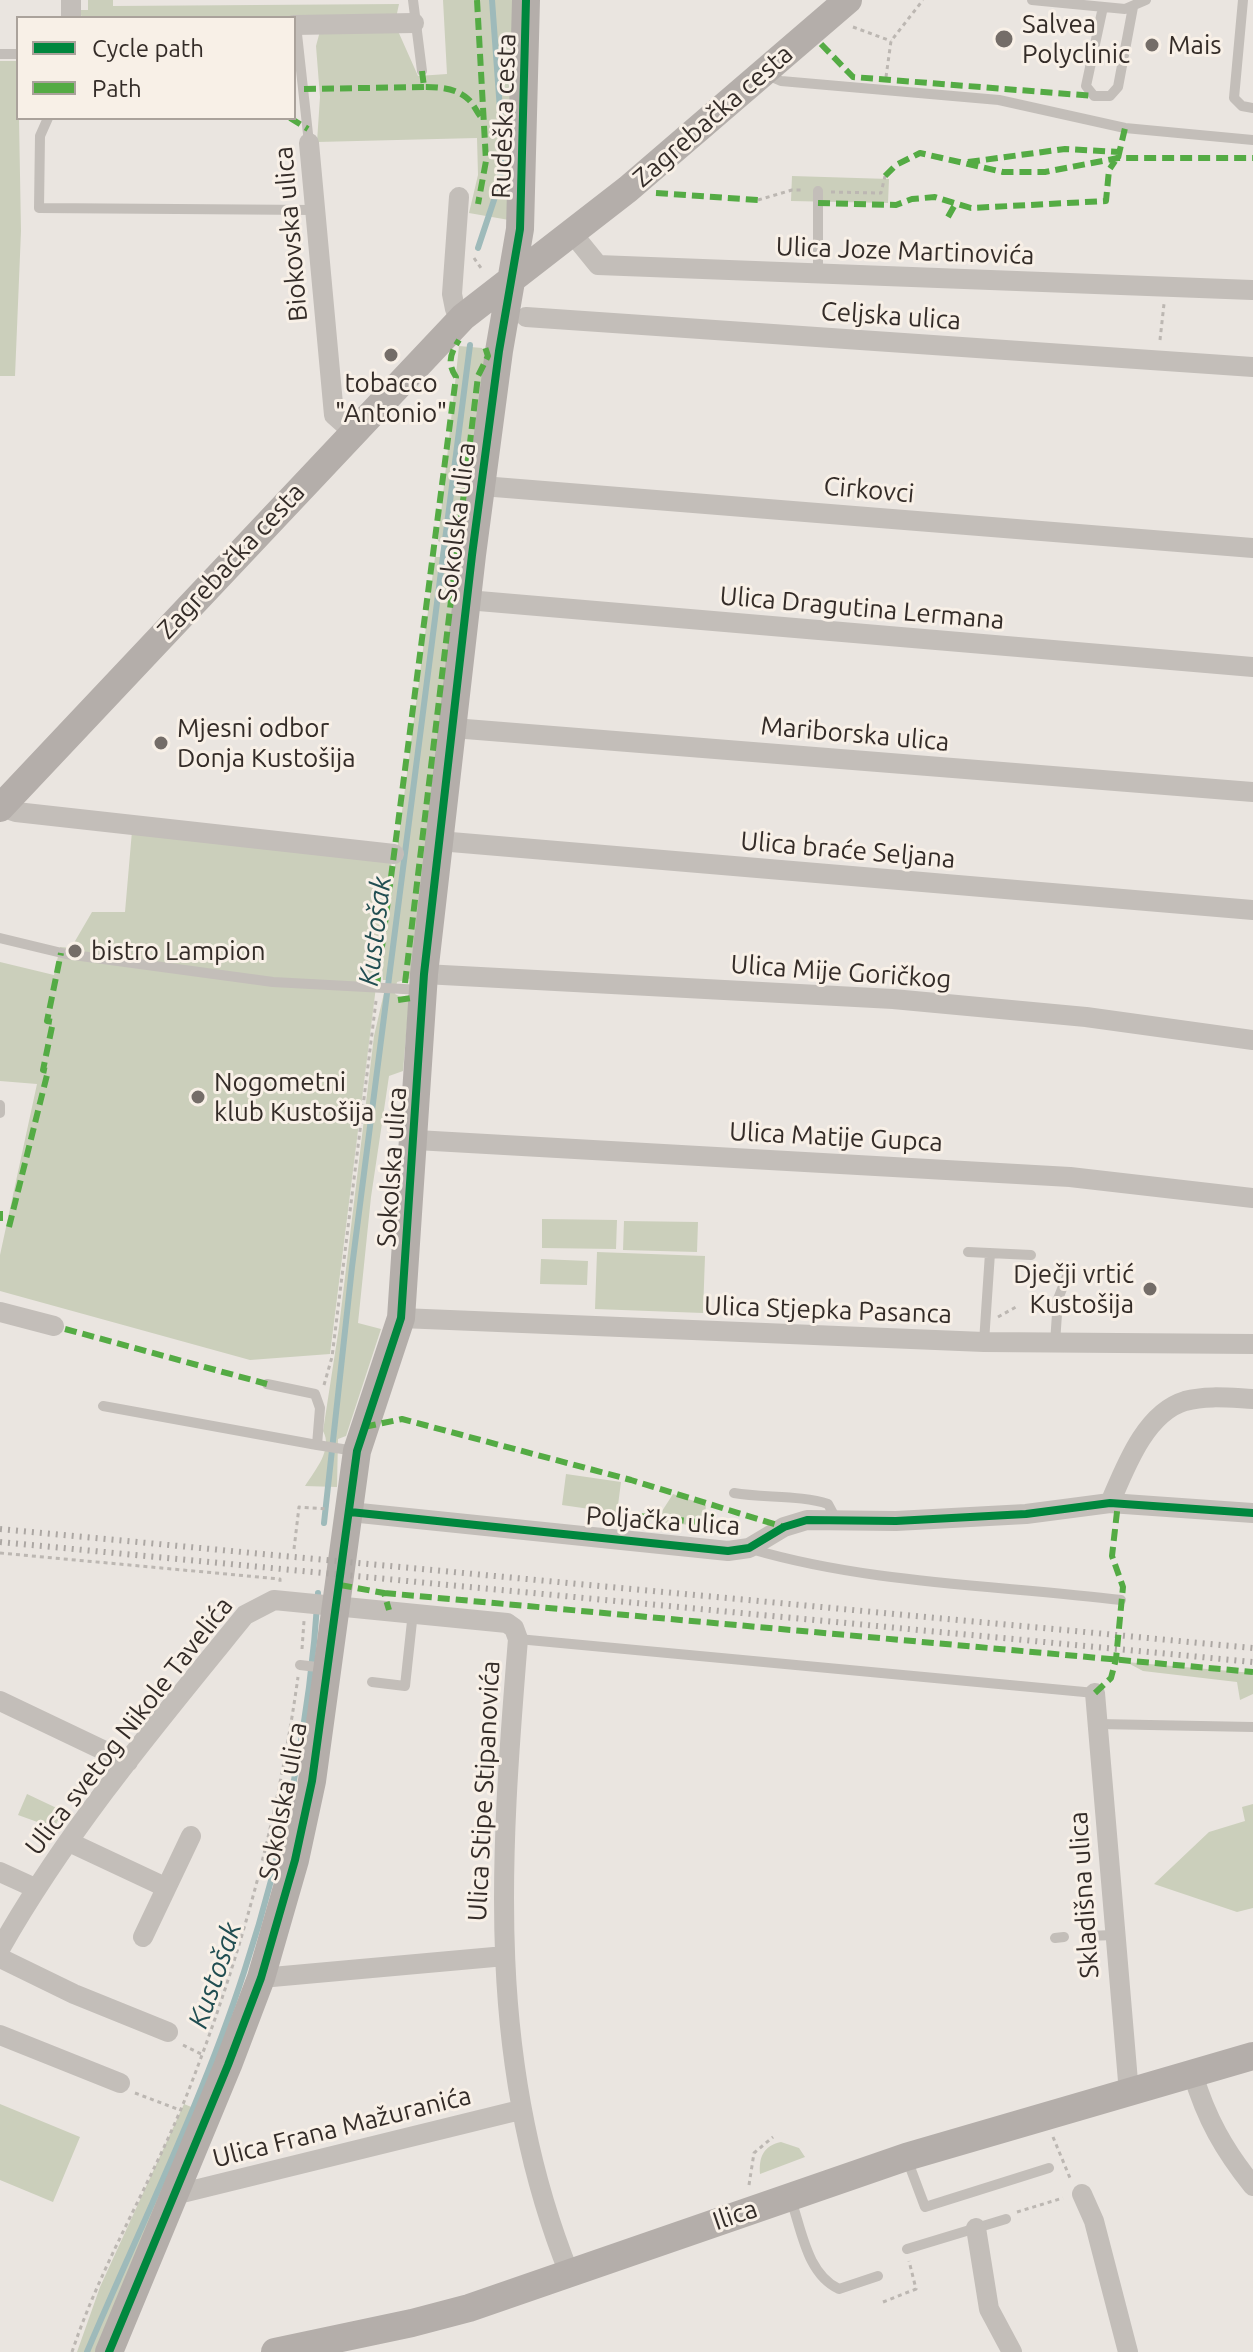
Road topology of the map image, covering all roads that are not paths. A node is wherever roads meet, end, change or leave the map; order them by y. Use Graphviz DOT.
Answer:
graph roads {
  1 [pos="413,0"];
  2 [pos="526,0"];
  3 [pos="1032,0"];
  4 [pos="1146,0"];
  5 [pos="1243,0"];
  6 [pos="1103,7"];
  7 [pos="1133,7"];
  8 [pos="846,12"];
  9 [pos="414,23"];
  10 [pos="296,25"];
  11 [pos="296,33"];
  12 [pos="422,71"];
  13 [pos="763,73"];
  14 [pos="1253,108"];
  15 [pos="47,120"];
  16 [pos="1253,140"];
  17 [pos="309,143"];
  18 [pos="818,191"];
  19 [pos="459,197"];
  20 [pos="314,210"];
  21 [pos="572,233"];
  22 [pos="818,273"];
  23 [pos="510,281"];
  24 [pos="1252,290"];
  25 [pos="463,317"];
  26 [pos="526,317"];
  27 [pos="1253,367"];
  28 [pos="352,431"];
  29 [pos="482,486"];
  30 [pos="1253,548"];
  31 [pos="467,600"];
  32 [pos="1253,667"];
  33 [pos="453,728"];
  34 [pos="1253,792"];
  35 [pos="1,808"];
  36 [pos="439,841"];
  37 [pos="394,854"];
  38 [pos="1253,910"];
  39 [pos="0,938"];
  40 [pos="416,984"];
  41 [pos="1253,1040"];
  42 [pos="0,1105"];
  43 [pos="0,1113"];
  44 [pos="416,1140"];
  45 [pos="1253,1198"];
  46 [pos="968,1252"];
  47 [pos="990,1253"];
  48 [pos="1031,1255"];
  49 [pos="1069,1271"];
  50 [pos="0,1312"];
  51 [pos="401,1318"];
  52 [pos="54,1326"];
  53 [pos="984,1342"];
  54 [pos="1055,1344"];
  55 [pos="1253,1344"];
  56 [pos="267,1384"];
  57 [pos="1253,1399"];
  58 [pos="103,1406"];
  59 [pos="319,1446"];
  60 [pos="350,1450"];
  61 [pos="734,1493"];
  62 [pos="1110,1503"];
  63 [pos="350,1512"];
  64 [pos="1253,1513"];
  65 [pos="836,1519"];
  66 [pos="749,1548"];
  67 [pos="1121,1600"];
  68 [pos="320,1608"];
  69 [pos="413,1612"];
  70 [pos="518,1639"];
  71 [pos="372,1682"];
  72 [pos="1095,1693"];
  73 [pos="0,1701"];
  74 [pos="1098,1724"];
  75 [pos="1253,1727"];
  76 [pos="128,1762"];
  77 [pos="191,1836"];
  78 [pos="69,1842"];
  79 [pos="0,1872"];
  80 [pos="165,1887"];
  81 [pos="35,1888"];
  82 [pos="1113,1935"];
  83 [pos="1089,1936"];
  84 [pos="143,1937"];
  85 [pos="0,1949"];
  86 [pos="505,1956"];
  87 [pos="0,1958"];
  88 [pos="261,1978"];
  89 [pos="168,2032"];
  90 [pos="0,2035"];
  91 [pos="1253,2056"];
  92 [pos="1193,2074"];
  93 [pos="120,2083"];
  94 [pos="1129,2093"];
  95 [pos="520,2110"];
  96 [pos="906,2157"];
  97 [pos="1049,2168"];
  98 [pos="1253,2186"];
  99 [pos="1074,2190"];
  100 [pos="178,2194"];
  101 [pos="790,2196"];
  102 [pos="1006,2219"];
  103 [pos="976,2228"];
  104 [pos="907,2249"];
  105 [pos="569,2273"];
  106 [pos="878,2276"];
  107 [pos="109,2352"];
  108 [pos="275,2352"];
  109 [pos="1012,2352"];
  110 [pos="1128,2352"];
  1 -- 9 [label="lane"];
  2 -- 23 [label="street, Rudeška cesta"];
  3 -- 6 [label="lane"];
  4 -- 7 [label="lane"];
  5 -- 14 [label="lane"];
  6 -- 7 [label="lane"];
  6 -- 7 [label="lane"];
  8 -- 13 [label="street, Zagrebačka cesta"];
  9 -- 10 [label="street"];
  9 -- 12 [label="lane"];
  11 -- 17 [label="lane, Biokovska ulica"];
  13 -- 16 [label="lane"];
  13 -- 21 [label="street, Zagrebačka cesta"];
  15 -- 20 [label="lane"];
  17 -- 20 [label="street, Biokovska ulica"];
  18 -- 22 [label="lane"];
  19 -- 25 [label="street"];
  20 -- 28 [label="street, Biokovska ulica"];
  21 -- 22 [label="street, Ulica Joze Martinovića"];
  21 -- 23 [label="street, Zagrebačka cesta"];
  22 -- 24 [label="street, Ulica Joze Martinovića"];
  23 -- 25 [label="street, Zagrebačka cesta"];
  23 -- 29 [label="street, Sokolska ulica"];
  25 -- 28 [label="street, Zagrebačka cesta"];
  26 -- 27 [label="street, Celjska ulica"];
  28 -- 35 [label="street, Zagrebačka cesta"];
  29 -- 30 [label="street, Cirkovci"];
  29 -- 31 [label="street, Sokolska ulica"];
  31 -- 32 [label="street, Ulica Dragutina Lermana"];
  31 -- 33 [label="street, Sokolska ulica"];
  33 -- 34 [label="street, Mariborska ulica"];
  33 -- 36 [label="street, Sokolska ulica"];
  35 -- 37 [label="street, Zagrebačka cesta"];
  36 -- 38 [label="street, Ulica braće Seljana"];
  36 -- 40 [label="street, Sokolska ulica"];
  39 -- 40 [label="lane"];
  40 -- 41 [label="street, Ulica Mije Goričkog"];
  40 -- 44 [label="street, Sokolska ulica"];
  42 -- 43 [label="lane"];
  44 -- 45 [label="street, Ulica Matije Gupca"];
  44 -- 51 [label="street, Sokolska ulica"];
  46 -- 47 [label="lane"];
  47 -- 48 [label="lane"];
  47 -- 53 [label="lane"];
  49 -- 54 [label="lane"];
  50 -- 52 [label="street"];
  51 -- 53 [label="street, Ulica Stjepka Pasanca"];
  51 -- 60 [label="street, Sokolska ulica"];
  53 -- 54 [label="street, Ulica Stjepka Pasanca"];
  54 -- 55 [label="street, Ulica Stjepka Pasanca"];
  56 -- 59 [label="lane"];
  57 -- 62 [label="street"];
  58 -- 59 [label="lane"];
  59 -- 60 [label="lane"];
  60 -- 63 [label="street, Sokolska ulica"];
  61 -- 65 [label="lane"];
  62 -- 64 [label="street, Poljačka ulica"];
  62 -- 65 [label="street, Poljačka ulica"];
  63 -- 66 [label="street, Poljačka ulica"];
  63 -- 68 [label="street, Sokolska ulica"];
  65 -- 66 [label="street, Poljačka ulica"];
  66 -- 67 [label="lane"];
  68 -- 69 [label="street, Ulica Stipe Stipanovića"];
  68 -- 76 [label="street, Ulica svetog Nikole Tavelića"];
  68 -- 88 [label="street, Sokolska ulica"];
  69 -- 70 [label="street, Ulica Stipe Stipanovića"];
  69 -- 71 [label="lane"];
  70 -- 72 [label="lane"];
  70 -- 86 [label="street, Ulica Stipe Stipanovića"];
  72 -- 74 [label="street, Skladišna ulica"];
  73 -- 76 [label="street"];
  74 -- 75 [label="lane"];
  74 -- 82 [label="street, Skladišna ulica"];
  76 -- 78 [label="street, Ulica svetog Nikole Tavelića"];
  77 -- 80 [label="street"];
  78 -- 80 [label="street"];
  78 -- 81 [label="street, Ulica svetog Nikole Tavelića"];
  79 -- 81 [label="street"];
  80 -- 84 [label="street"];
  81 -- 85 [label="street, Ulica svetog Nikole Tavelića"];
  82 -- 83 [label="lane"];
  82 -- 94 [label="street, Skladišna ulica"];
  86 -- 88 [label="street"];
  86 -- 95 [label="street, Ulica Stipe Stipanovića"];
  87 -- 89 [label="street"];
  88 -- 100 [label="street, Sokolska ulica"];
  90 -- 93 [label="street"];
  91 -- 92 [label="street, Ilica"];
  92 -- 94 [label="street, Ilica"];
  92 -- 98 [label="street"];
  94 -- 96 [label="street, Ilica"];
  95 -- 100 [label="street, Ulica Frana Mažuranića"];
  95 -- 105 [label="street, Ulica Stipe Stipanovića"];
  96 -- 97 [label="lane"];
  96 -- 101 [label="street, Ilica"];
  99 -- 110 [label="street"];
  100 -- 107 [label="street, Sokolska ulica"];
  101 -- 105 [label="street, Ilica"];
  101 -- 106 [label="lane"];
  102 -- 103 [label="lane"];
  103 -- 104 [label="lane"];
  103 -- 109 [label="street"];
  105 -- 108 [label="street, Ilica"];
}
